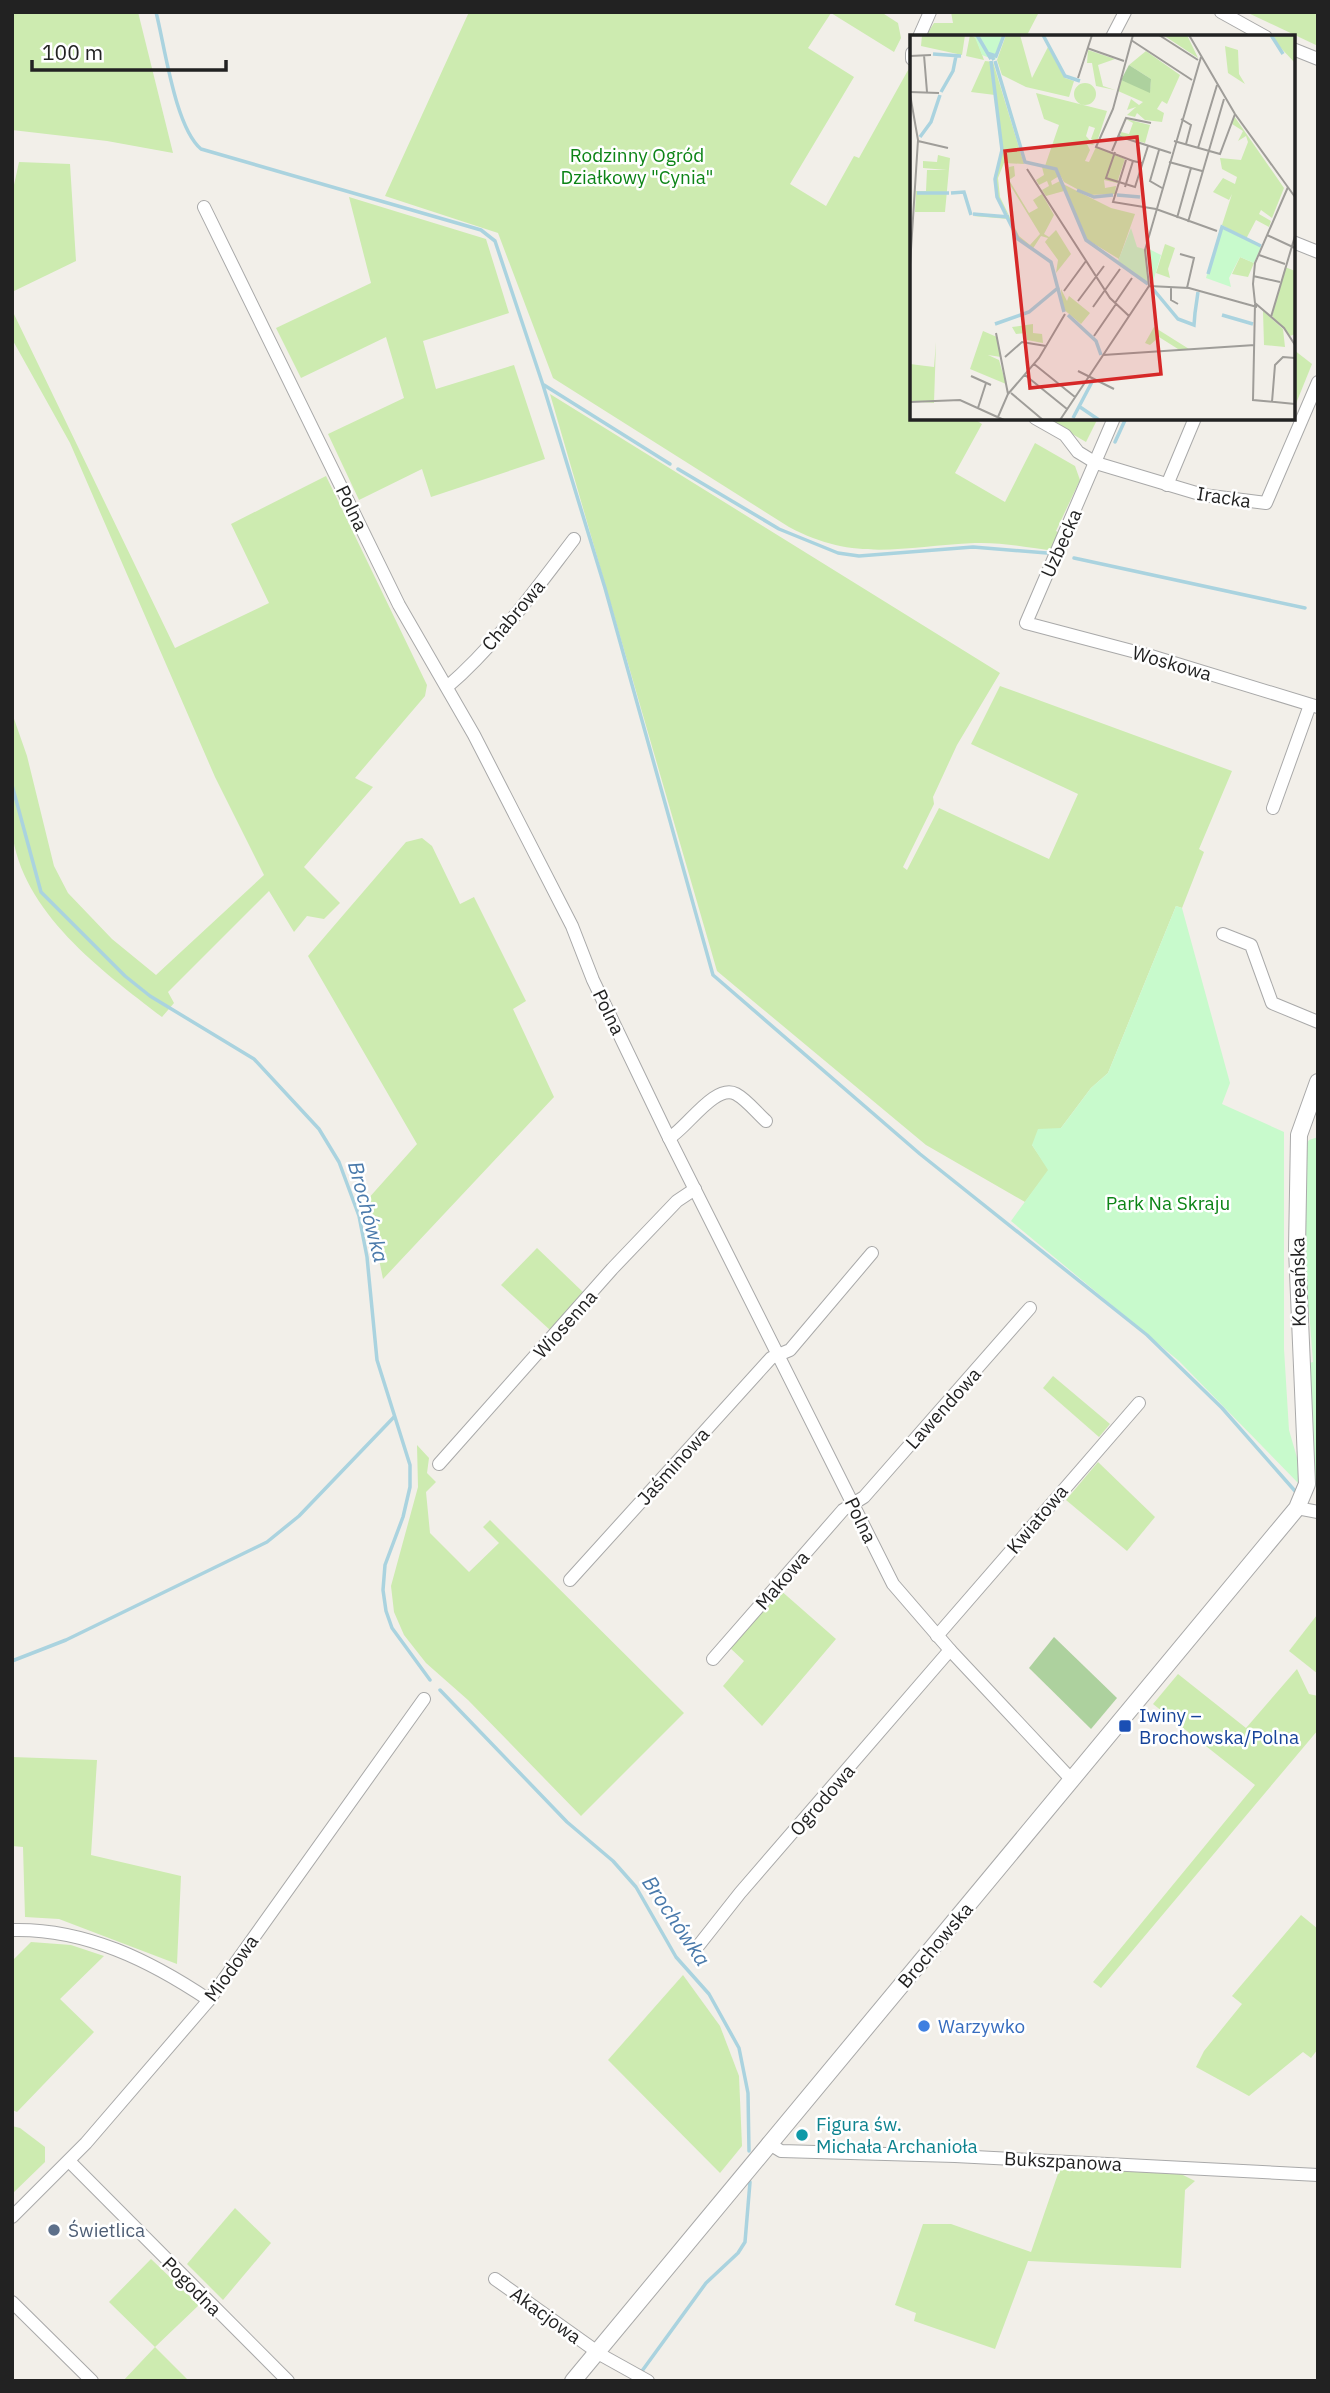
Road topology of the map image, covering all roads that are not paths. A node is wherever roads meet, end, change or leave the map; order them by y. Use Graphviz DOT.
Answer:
graph roads {
  1 [pos="930,12"];
  2 [pos="1125,12"];
  3 [pos="1221,12"];
  4 [pos="920,35"];
  5 [pos="1113,35"];
  6 [pos="1262,35"];
  7 [pos="1295,50"];
  8 [pos="1318,60"];
  9 [pos="204,207"];
  10 [pos="1295,243"];
  11 [pos="1318,252"];
  12 [pos="1318,382"];
  13 [pos="1039,420"];
  14 [pos="1113,420"];
  15 [pos="1194,420"];
  16 [pos="1096,463"];
  17 [pos="1167,485"];
  18 [pos="574,539"];
  19 [pos="1026,623"];
  20 [pos="447,687"];
  21 [pos="1314,706"];
  22 [pos="1273,808"];
  23 [pos="1223,934"];
  24 [pos="1318,1022"];
  25 [pos="1318,1083"];
  26 [pos="766,1121"];
  27 [pos="669,1138"];
  28 [pos="695,1189"];
  29 [pos="872,1253"];
  30 [pos="1030,1308"];
  31 [pos="779,1354"];
  32 [pos="1139,1403"];
  33 [pos="439,1464"];
  34 [pos="1307,1484"];
  35 [pos="853,1504"];
  36 [pos="1297,1508"];
  37 [pos="1318,1511"];
  38 [pos="570,1580"];
  39 [pos="937,1636"];
  40 [pos="950,1650"];
  41 [pos="713,1659"];
  42 [pos="424,1699"];
  43 [pos="1071,1779"];
  44 [pos="12,1930"];
  45 [pos="695,1950"];
  46 [pos="209,2000"];
  47 [pos="768,2143"];
  48 [pos="69,2161"];
  49 [pos="1318,2175"];
  50 [pos="12,2217"];
  51 [pos="495,2279"];
  52 [pos="12,2302"];
  53 [pos="597,2352"];
  54 [pos="92,2381"];
  55 [pos="288,2381"];
  56 [pos="573,2381"];
  57 [pos="648,2381"];
  1 -- 4 [label="street"];
  2 -- 5 [label="street"];
  3 -- 6 [label="street"];
  7 -- 8 [label="street"];
  9 -- 20 [label="street, Polna"];
  10 -- 11 [label="street"];
  12 -- 17 [label="street, Iracka"];
  13 -- 16 [label="street"];
  14 -- 16 [label="street, Uzbecka"];
  15 -- 17 [label="street"];
  16 -- 17 [label="street, Iracka"];
  16 -- 19 [label="street, Uzbecka"];
  18 -- 20 [label="street, Chabrowa"];
  19 -- 21 [label="street, Woskowa"];
  20 -- 27 [label="street, Polna"];
  21 -- 22 [label="street"];
  23 -- 24 [label="street"];
  25 -- 34 [label="street, Koreańska"];
  26 -- 27 [label="street"];
  27 -- 28 [label="street, Polna"];
  28 -- 31 [label="street, Polna"];
  28 -- 33 [label="street, Wiosenna"];
  29 -- 31 [label="street, Jaśminowa"];
  30 -- 35 [label="street, Lawendowa"];
  31 -- 35 [label="street, Polna"];
  31 -- 38 [label="street, Jaśminowa"];
  32 -- 39 [label="street, Kwiatowa"];
  34 -- 36 [label="street, Brochowska"];
  35 -- 39 [label="street, Polna"];
  35 -- 41 [label="street, Makowa"];
  36 -- 37 [label="street"];
  36 -- 43 [label="street, Brochowska"];
  39 -- 40 [label="street, Polna"];
  40 -- 43 [label="street, Polna"];
  40 -- 45 [label="street, Ogrodowa"];
  42 -- 46 [label="street, Miodowa"];
  43 -- 47 [label="street, Brochowska"];
  44 -- 46 [label="street"];
  46 -- 48 [label="street, Miodowa"];
  47 -- 49 [label="street, Bukszpanowa"];
  47 -- 53 [label="street, Brochowska"];
  48 -- 50 [label="street, Miodowa"];
  48 -- 55 [label="street, Pogodna"];
  51 -- 53 [label="street, Akacjowa"];
  52 -- 54 [label="street"];
  53 -- 56 [label="street, Brochowska"];
  53 -- 57 [label="street, Akacjowa"];
}
